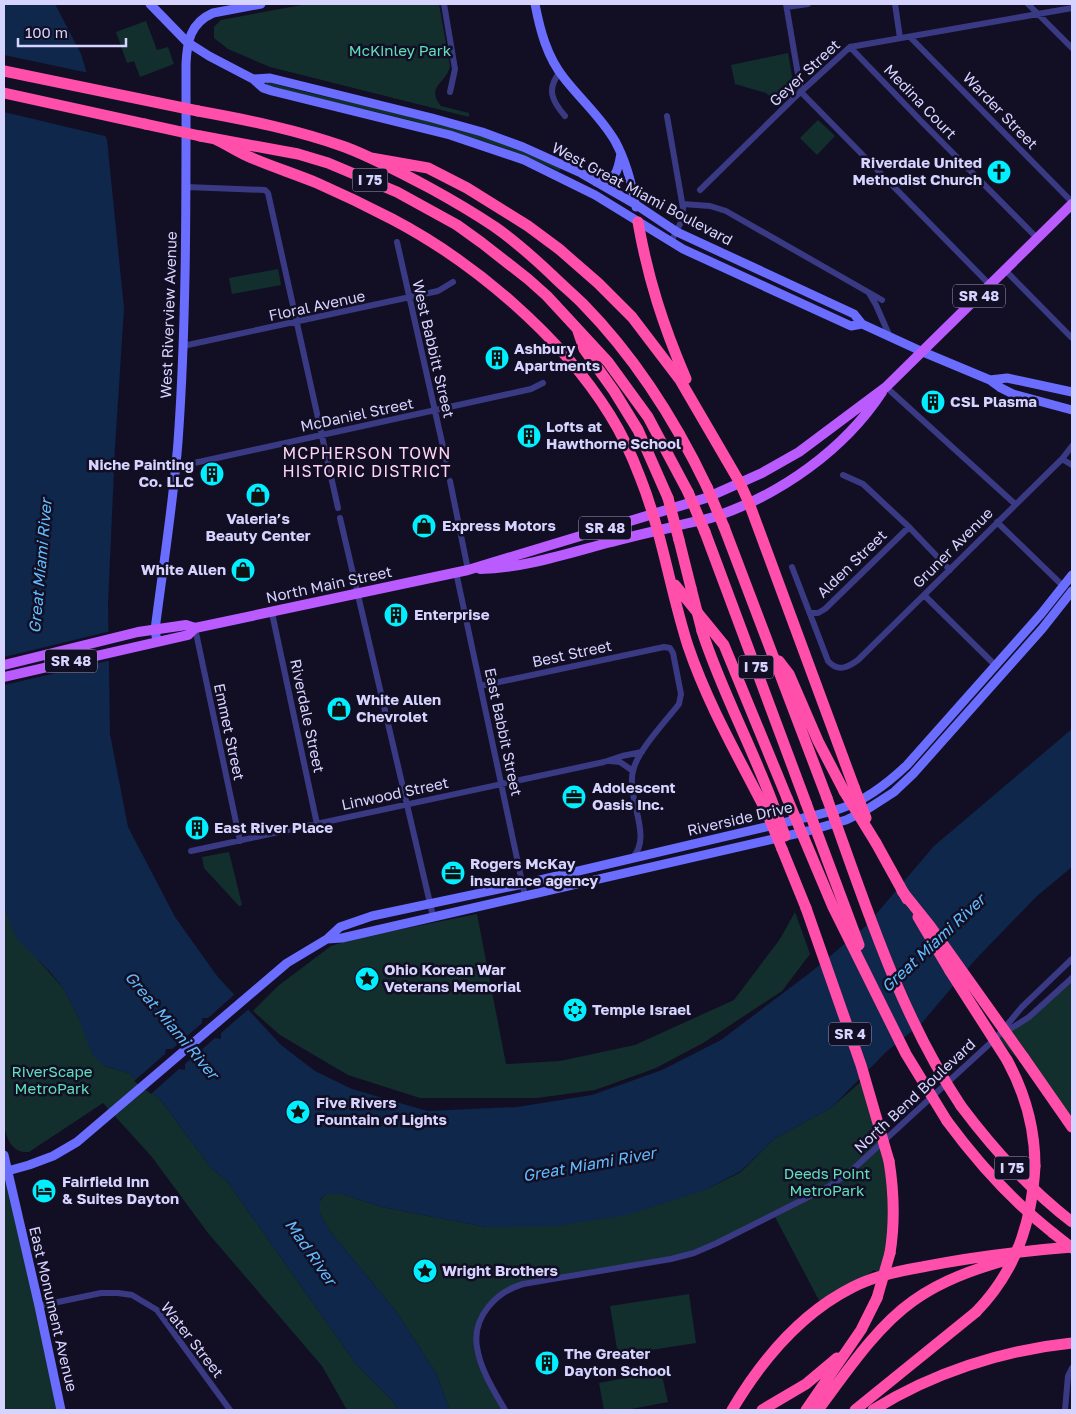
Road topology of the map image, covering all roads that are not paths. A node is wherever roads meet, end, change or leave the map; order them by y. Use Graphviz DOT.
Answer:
graph roads {
  1 [pos="150,4"];
  2 [pos="261,4"];
  3 [pos="444,4"];
  4 [pos="535,4"];
  5 [pos="808,4"];
  6 [pos="894,4"];
  7 [pos="1028,4"];
  8 [pos="787,6"];
  9 [pos="1072,8"];
  10 [pos="1039,14"];
  11 [pos="910,37"];
  12 [pos="900,38"];
  13 [pos="187,42"];
  14 [pos="850,47"];
  15 [pos="1072,48"];
  16 [pos="4,71"];
  17 [pos="560,72"];
  18 [pos="253,79"];
  19 [pos="450,92"];
  20 [pos="801,92"];
  21 [pos="4,93"];
  22 [pos="565,116"];
  23 [pos="667,116"];
  24 [pos="215,139"];
  25 [pos="621,153"];
  26 [pos="370,158"];
  27 [pos="596,182"];
  28 [pos="186,187"];
  29 [pos="700,190"];
  30 [pos="1072,203"];
  31 [pos="635,204"];
  32 [pos="683,204"];
  33 [pos="638,222"];
  34 [pos="677,232"];
  35 [pos="1037,238"];
  36 [pos="397,242"];
  37 [pos="671,242"];
  38 [pos="1005,270"];
  39 [pos="453,282"];
  40 [pos="990,285"];
  41 [pos="868,291"];
  42 [pos="409,298"];
  43 [pos="882,300"];
  44 [pos="297,323"];
  45 [pos="862,324"];
  46 [pos="576,327"];
  47 [pos="890,337"];
  48 [pos="1072,338"];
  49 [pos="184,346"];
  50 [pos="922,352"];
  51 [pos="990,380"];
  52 [pos="543,383"];
  53 [pos="886,387"];
  54 [pos="1072,392"];
  55 [pos="692,400"];
  56 [pos="1072,410"];
  57 [pos="434,411"];
  58 [pos="321,435"];
  59 [pos="1072,446"];
  60 [pos="1062,459"];
  61 [pos="446,460"];
  62 [pos="1072,465"];
  63 [pos="176,467"];
  64 [pos="843,475"];
  65 [pos="450,481"];
  66 [pos="740,483"];
  67 [pos="749,502"];
  68 [pos="1015,504"];
  69 [pos="338,508"];
  70 [pos="653,513"];
  71 [pos="340,518"];
  72 [pos="997,522"];
  73 [pos="909,527"];
  74 [pos="658,530"];
  75 [pos="792,567"];
  76 [pos="468,570"];
  77 [pos="950,570"];
  78 [pos="456,572"];
  79 [pos="670,575"];
  80 [pos="1072,575"];
  81 [pos="1068,589"];
  82 [pos="358,594"];
  83 [pos="924,595"];
  84 [pos="272,613"];
  85 [pos="810,613"];
  86 [pos="195,628"];
  87 [pos="155,630"];
  88 [pos="157,641"];
  89 [pos="772,652"];
  90 [pos="4,665"];
  91 [pos="850,665"];
  92 [pos="996,666"];
  93 [pos="4,677"];
  94 [pos="480,686"];
  95 [pos="642,752"];
  96 [pos="604,762"];
  97 [pos="633,771"];
  98 [pos="502,784"];
  99 [pos="849,789"];
  100 [pos="408,804"];
  101 [pos="772,812"];
  102 [pos="317,824"];
  103 [pos="240,841"];
  104 [pos="191,851"];
  105 [pos="633,857"];
  106 [pos="523,884"];
  107 [pos="902,891"];
  108 [pos="525,896"];
  109 [pos="431,903"];
  110 [pos="433,916"];
  111 [pos="327,939"];
  112 [pos="1072,959"];
  113 [pos="1072,978"];
  114 [pos="881,1000"];
  115 [pos="997,1037"];
  116 [pos="1072,1126"];
  117 [pos="4,1155"];
  118 [pos="6,1171"];
  119 [pos="1072,1222"];
  120 [pos="1072,1247"];
  121 [pos="1046,1249"];
  122 [pos="39,1306"];
  123 [pos="1072,1343"];
  124 [pos="850,1347"];
  125 [pos="1072,1368"];
  126 [pos="61,1410"];
  127 [pos="230,1410"];
  128 [pos="505,1410"];
  129 [pos="732,1410"];
  130 [pos="762,1410"];
  131 [pos="806,1410"];
  132 [pos="818,1410"];
  133 [pos="855,1410"];
  134 [pos="873,1410"];
  135 [pos="1065,1410"];
  1 -- 13 [label="main road"];
  2 -- 13 [label="main road"];
  3 -- 19 [label="street"];
  4 -- 17 [label="main road"];
  5 -- 8 [label="street"];
  6 -- 12 [label="street"];
  7 -- 10 [label="street"];
  8 -- 20 [label="street"];
  9 -- 10 [label="street, Geyer Street"];
  10 -- 11 [label="street, Geyer Street"];
  10 -- 15 [label="street"];
  11 -- 12 [label="street, Geyer Street"];
  11 -- 30 [label="street, Warder Street"];
  12 -- 14 [label="street, Geyer Street"];
  13 -- 18 [label="main road, West Great Miami Boulevard"];
  13 -- 28 [label="main road, West Riverview Avenue"];
  14 -- 20 [label="street, Geyer Street"];
  14 -- 35 [label="street, Medina Court"];
  16 -- 26 [label="highway, I 75, bridge"];
  17 -- 22 [label="street"];
  17 -- 25 [label="main road"];
  18 -- 27 [label="main road, West Great Miami Boulevard"];
  18 -- 33 [label="main road, West Great Miami Boulevard"];
  20 -- 29 [label="street, Geyer Street"];
  20 -- 40 [label="street"];
  21 -- 24 [label="highway, I 75, bridge"];
  23 -- 32 [label="street"];
  24 -- 46 [label="highway, I 75"];
  24 -- 70 [label="highway"];
  25 -- 27 [label="main road"];
  25 -- 31 [label="main road"];
  26 -- 55 [label="highway"];
  26 -- 89 [label="highway, I 75, bridge"];
  27 -- 31 [label="main road, West Great Miami Boulevard"];
  28 -- 44 [label="street"];
  28 -- 49 [label="main road, West Riverview Avenue"];
  30 -- 35 [label="main road, North Main Street / SR 48"];
  31 -- 33 [label="main road"];
  31 -- 34 [label="main road, West Great Miami Boulevard"];
  32 -- 34 [label="street"];
  32 -- 41 [label="street"];
  33 -- 37 [label="main road, West Great Miami Boulevard"];
  33 -- 55 [label="highway"];
  34 -- 37 [label="street"];
  34 -- 45 [label="main road, West Great Miami Boulevard"];
  35 -- 38 [label="main road, North Main Street / SR 48"];
  36 -- 42 [label="street, West Babbitt Street"];
  37 -- 45 [label="main road, West Great Miami Boulevard"];
  38 -- 40 [label="main road, North Main Street / SR 48"];
  38 -- 48 [label="street"];
  39 -- 42 [label="street, Floral Avenue"];
  40 -- 50 [label="main road, North Main Street / SR 48"];
  41 -- 43 [label="street"];
  41 -- 47 [label="street"];
  42 -- 44 [label="street, Floral Avenue"];
  42 -- 57 [label="street, West Babbitt Street"];
  44 -- 49 [label="street, Floral Avenue"];
  44 -- 58 [label="street"];
  45 -- 47 [label="main road, West Great Miami Boulevard"];
  46 -- 101 [label="highway, bridge"];
  46 -- 114 [label="highway, I 75, bridge"];
  47 -- 50 [label="main road, West Great Miami Boulevard"];
  49 -- 63 [label="main road, West Riverview Avenue"];
  50 -- 51 [label="main road, West Great Miami Boulevard"];
  50 -- 53 [label="main road, North Main Street / SR 48"];
  51 -- 54 [label="main road"];
  51 -- 56 [label="main road, West Great Miami Boulevard"];
  52 -- 57 [label="street, McDaniel Street"];
  53 -- 66 [label="main road, North Main Street / SR 48"];
  53 -- 67 [label="main road, North Main Street / SR 48"];
  53 -- 68 [label="street"];
  55 -- 66 [label="highway"];
  57 -- 58 [label="street, McDaniel Street"];
  57 -- 61 [label="street, West Babbitt Street"];
  58 -- 63 [label="street, McDaniel Street"];
  58 -- 69 [label="street"];
  59 -- 60 [label="street, Gruner Avenue"];
  60 -- 62 [label="street"];
  60 -- 68 [label="street, Gruner Avenue"];
  63 -- 87 [label="main road, West Riverview Avenue"];
  64 -- 73 [label="street"];
  65 -- 76 [label="street"];
  66 -- 67 [label="highway"];
  66 -- 70 [label="main road, North Main Street / SR 48"];
  67 -- 74 [label="main road, North Main Street / SR 48"];
  67 -- 99 [label="highway"];
  68 -- 72 [label="street, Gruner Avenue"];
  70 -- 74 [label="highway"];
  70 -- 76 [label="main road, North Main Street / SR 48"];
  71 -- 82 [label="street"];
  72 -- 77 [label="street, Gruner Avenue"];
  72 -- 81 [label="street"];
  73 -- 77 [label="street"];
  73 -- 85 [label="street, Alden Street"];
  74 -- 76 [label="main road, North Main Street / SR 48"];
  74 -- 79 [label="highway"];
  75 -- 85 [label="street, Alden Street"];
  76 -- 78 [label="main road, North Main Street / SR 48"];
  77 -- 83 [label="street, Gruner Avenue"];
  78 -- 82 [label="main road, North Main Street / SR 48"];
  78 -- 94 [label="street, East Babbit Street"];
  79 -- 101 [label="highway"];
  79 -- 114 [label="highway, bridge"];
  80 -- 81 [label="main road, Riverside Drive"];
  81 -- 92 [label="main road, Riverside Drive"];
  81 -- 108 [label="main road, Riverside Drive"];
  82 -- 84 [label="main road, North Main Street / SR 48"];
  82 -- 100 [label="street"];
  83 -- 91 [label="street, Gruner Avenue"];
  83 -- 92 [label="street"];
  84 -- 86 [label="main road, North Main Street / SR 48"];
  84 -- 102 [label="street, Riverdale Street"];
  85 -- 91 [label="street, Alden Street"];
  86 -- 87 [label="main road, North Main Street / SR 48"];
  86 -- 88 [label="main road, North Main Street / SR 48"];
  86 -- 103 [label="street, Emmet Street"];
  87 -- 88 [label="main road, West Riverview Avenue"];
  87 -- 90 [label="main road, North Main Street / SR 48"];
  88 -- 93 [label="main road, North Main Street / SR 48"];
  89 -- 99 [label="highway"];
  89 -- 119 [label="highway, I 75, bridge"];
  92 -- 105 [label="main road, Riverside Drive"];
  94 -- 95 [label="street, Best Street"];
  94 -- 98 [label="street, East Babbit Street"];
  95 -- 96 [label="street, Linwood Street"];
  95 -- 97 [label="street"];
  96 -- 97 [label="street, Linwood Street"];
  96 -- 98 [label="street, Linwood Street"];
  97 -- 105 [label="street"];
  98 -- 100 [label="street, Linwood Street"];
  98 -- 106 [label="street, East Babbit Street"];
  99 -- 107 [label="highway, bridge"];
  100 -- 102 [label="street, Linwood Street"];
  100 -- 109 [label="street"];
  101 -- 124 [label="highway, SR 4, bridge"];
  102 -- 103 [label="street, Linwood Street"];
  103 -- 104 [label="street, Linwood Street"];
  105 -- 106 [label="main road, Riverside Drive"];
  106 -- 108 [label="street, East Babbit Street"];
  106 -- 109 [label="main road, Riverside Drive"];
  107 -- 116 [label="highway, bridge"];
  107 -- 133 [label="highway, bridge"];
  108 -- 110 [label="main road, Riverside Drive"];
  109 -- 110 [label="street"];
  109 -- 111 [label="main road, Riverside Drive"];
  110 -- 111 [label="main road, Riverside Drive"];
  111 -- 118 [label="main road, Riverside Drive"];
  112 -- 115 [label="street, North Bend Boulevard"];
  113 -- 115 [label="street, North Bend Boulevard"];
  114 -- 120 [label="highway, I 75, bridge"];
  115 -- 128 [label="street, North Bend Boulevard"];
  117 -- 118 [label="main road, East Monument Avenue"];
  118 -- 122 [label="main road, East Monument Avenue"];
  120 -- 121 [label="highway"];
  121 -- 129 [label="highway"];
  121 -- 132 [label="highway"];
  122 -- 126 [label="main road, East Monument Avenue"];
  122 -- 127 [label="street, Water Street"];
  123 -- 134 [label="highway"];
  124 -- 130 [label="highway"];
  124 -- 131 [label="highway, SR 4"];
  125 -- 135 [label="street"];
}
